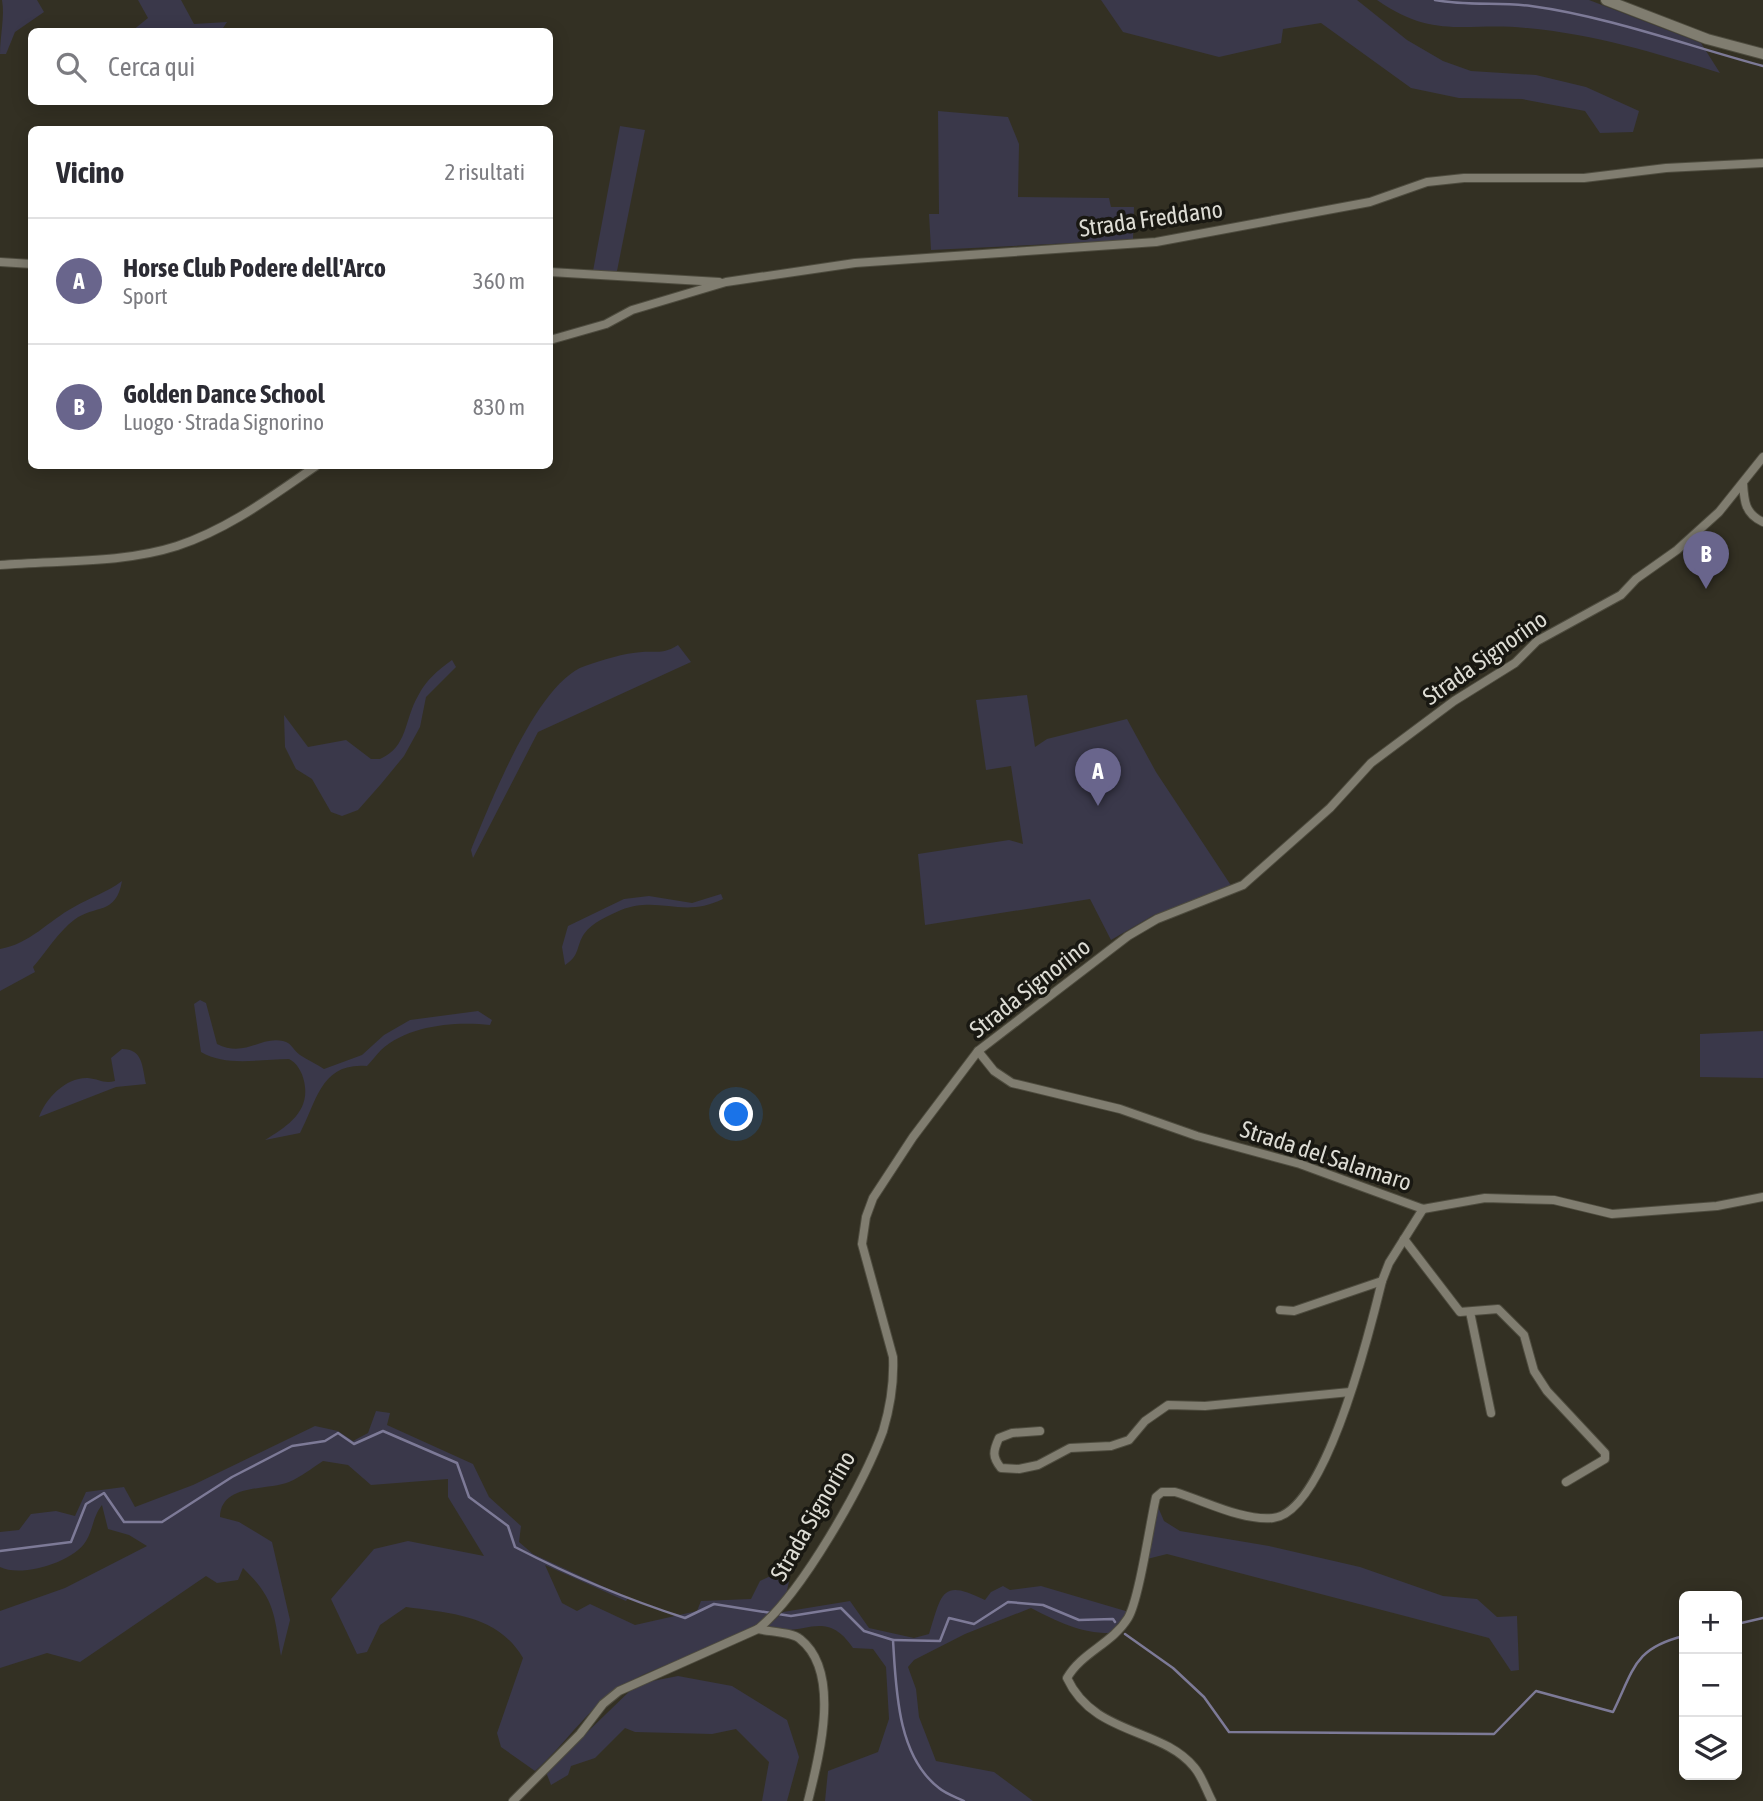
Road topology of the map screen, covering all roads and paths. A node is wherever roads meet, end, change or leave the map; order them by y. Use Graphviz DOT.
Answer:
graph roads {
  1 [pos="1606,0"];
  2 [pos="1763,54"];
  3 [pos="1763,163"];
  4 [pos="0,262"];
  5 [pos="28,264"];
  6 [pos="553,272"];
  7 [pos="726,282"];
  8 [pos="553,339"];
  9 [pos="1763,457"];
  10 [pos="311,469"];
  11 [pos="1743,483"];
  12 [pos="1763,522"];
  13 [pos="0,565"];
  14 [pos="978,1051"];
  15 [pos="1763,1197"];
  16 [pos="1423,1209"];
  17 [pos="1404,1240"];
  18 [pos="1382,1281"];
  19 [pos="1280,1310"];
  20 [pos="1470,1312"];
  21 [pos="1350,1392"];
  22 [pos="1491,1413"];
  23 [pos="1040,1431"];
  24 [pos="1566,1482"];
  25 [pos="758,1629"];
  26 [pos="513,1801"];
  27 [pos="808,1801"];
  28 [pos="1212,1801"];
  1 -- 2 [label="street"];
  3 -- 7 [label="street, Strada Freddano"];
  4 -- 5 [label="street"];
  6 -- 7 [label="street"];
  7 -- 8 [label="street, Strada Freddano"];
  9 -- 11 [label="street, Strada Signorino"];
  10 -- 13 [label="street"];
  11 -- 12 [label="street"];
  11 -- 14 [label="street, Strada Signorino"];
  14 -- 16 [label="street, Strada del Salamaro"];
  14 -- 25 [label="street, Strada Signorino"];
  15 -- 16 [label="street, Strada del Salamaro"];
  16 -- 17 [label="street"];
  17 -- 18 [label="street"];
  17 -- 20 [label="street"];
  18 -- 19 [label="street"];
  18 -- 21 [label="street"];
  20 -- 22 [label="street"];
  20 -- 24 [label="street"];
  21 -- 23 [label="street"];
  21 -- 28 [label="street"];
  25 -- 26 [label="street, Strada Signorino"];
  25 -- 27 [label="street"];
}
